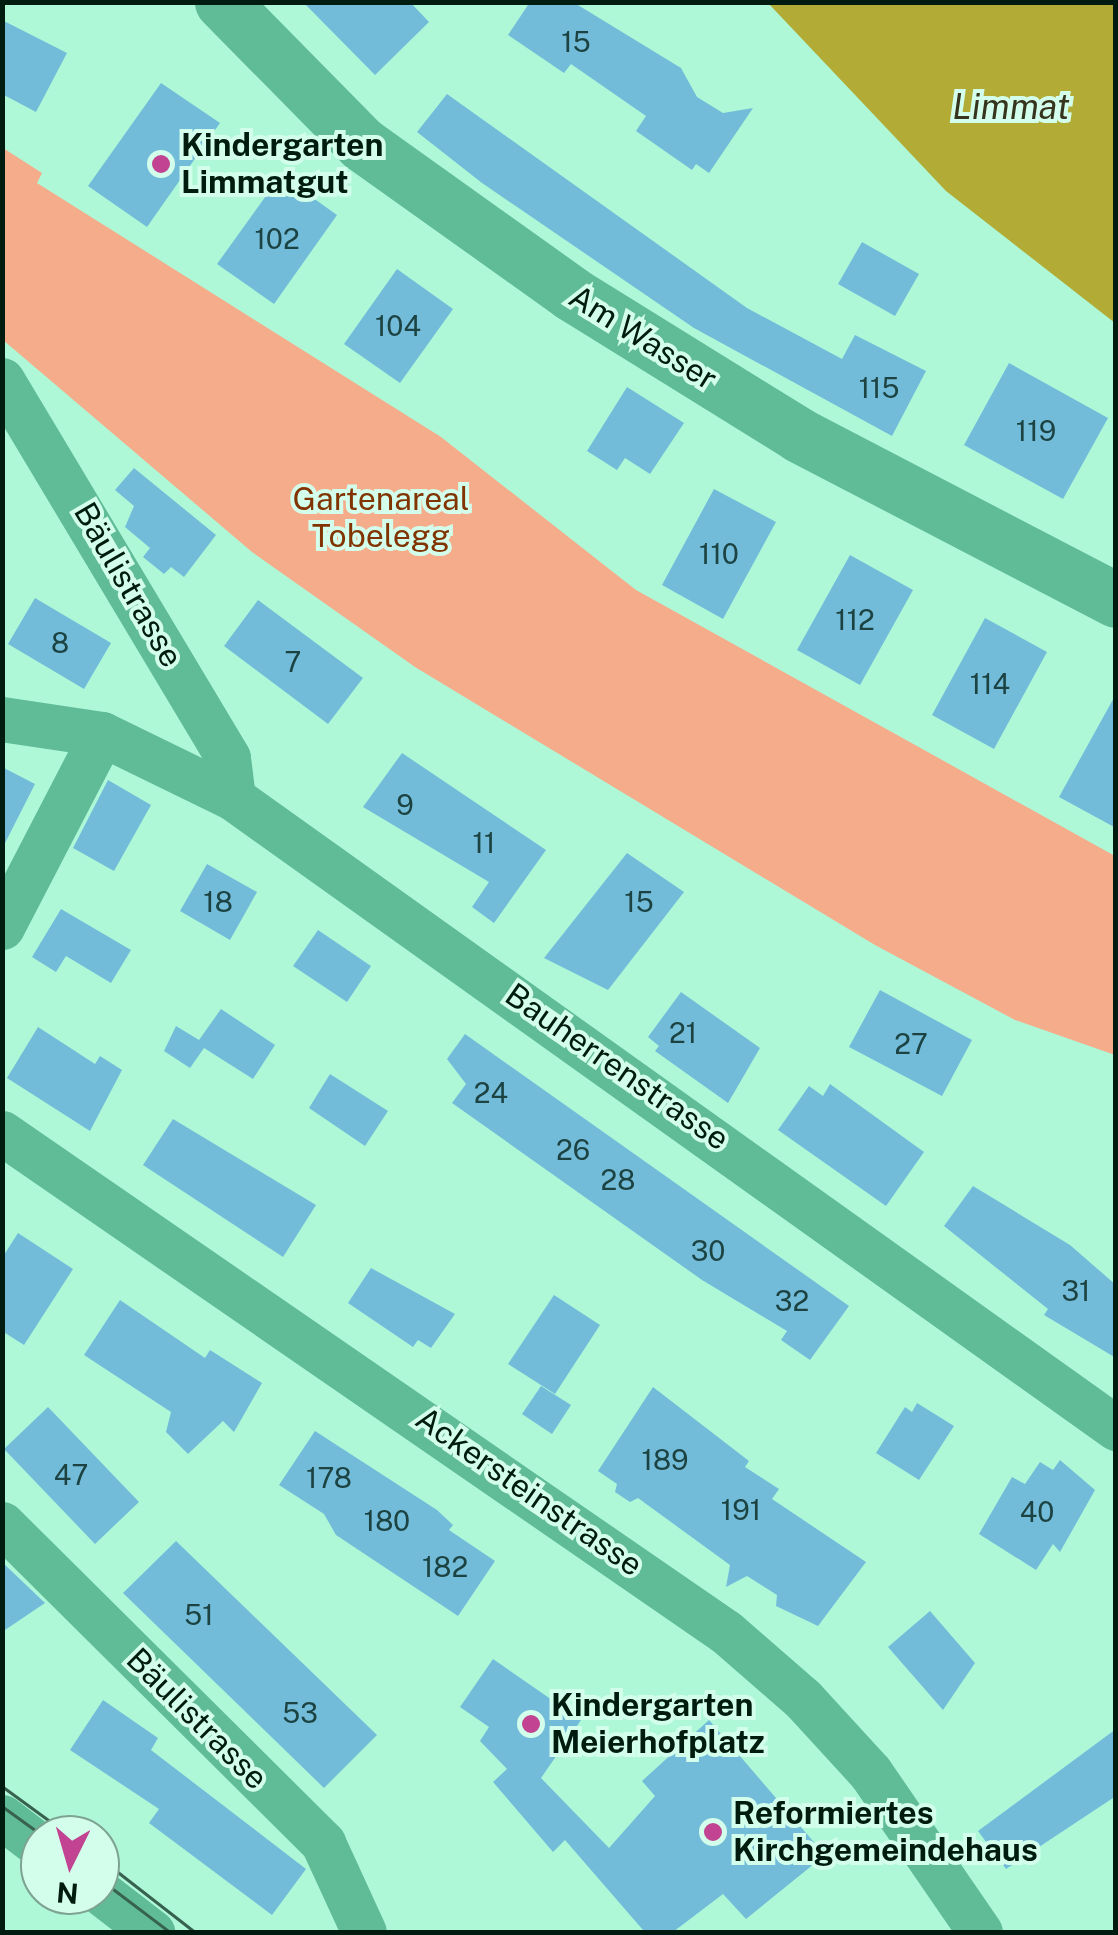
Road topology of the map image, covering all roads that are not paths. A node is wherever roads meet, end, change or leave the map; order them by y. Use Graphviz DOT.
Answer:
graph roads {
  1 [pos="222,2"];
  2 [pos="2,380"];
  3 [pos="1116,600"];
  4 [pos="2,718"];
  5 [pos="102,734"];
  6 [pos="233,798"];
  7 [pos="2,927"];
  8 [pos="2,1133"];
  9 [pos="1116,1428"];
  10 [pos="2,1524"];
  11 [pos="120,1907"];
  12 [pos="152,1932"];
  13 [pos="364,1932"];
  14 [pos="980,1932"];
  1 -- 3 [label="street, Am Wasser"];
  2 -- 6 [label="street, Bäulistrasse"];
  4 -- 5 [label="street, Bauherrenstrasse"];
  5 -- 6 [label="street, Bauherrenstrasse"];
  5 -- 7 [label="street"];
  6 -- 9 [label="street, Bauherrenstrasse"];
  8 -- 14 [label="street, Ackersteinstrasse"];
  10 -- 13 [label="street, Bäulistrasse"];
  11 -- 12 [label="street"];
}
